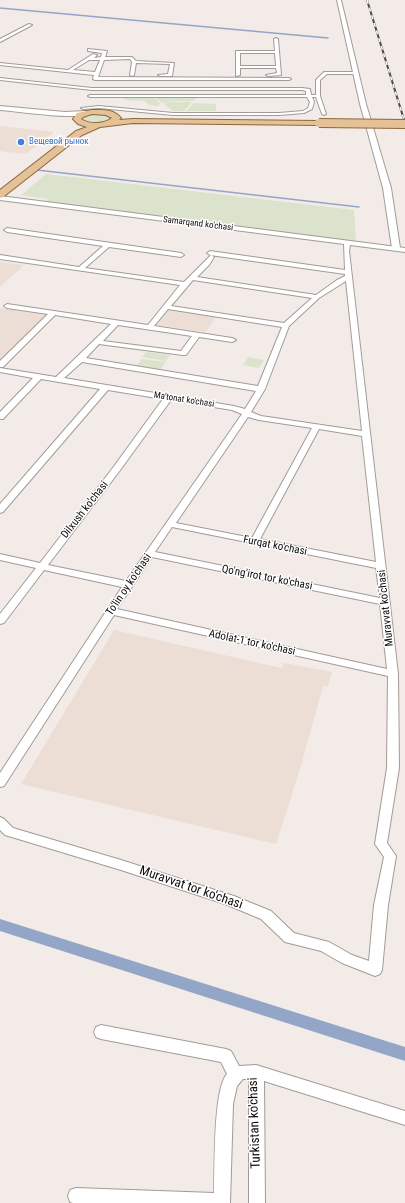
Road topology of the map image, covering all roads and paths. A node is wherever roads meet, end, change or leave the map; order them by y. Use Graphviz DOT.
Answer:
graph roads {
  1 [pos="339,0"];
  2 [pos="30,25"];
  3 [pos="276,39"];
  4 [pos="0,41"];
  5 [pos="90,50"];
  6 [pos="101,51"];
  7 [pos="132,51"];
  8 [pos="277,52"];
  9 [pos="103,58"];
  10 [pos="89,59"];
  11 [pos="133,62"];
  12 [pos="0,64"];
  13 [pos="238,67"];
  14 [pos="279,67"];
  15 [pos="0,70"];
  16 [pos="52,70"];
  17 [pos="69,71"];
  18 [pos="356,73"];
  19 [pos="0,74"];
  20 [pos="45,74"];
  21 [pos="95,75"];
  22 [pos="132,75"];
  23 [pos="170,75"];
  24 [pos="238,75"];
  25 [pos="39,78"];
  26 [pos="289,78"];
  27 [pos="0,79"];
  28 [pos="31,82"];
  29 [pos="93,86"];
  30 [pos="288,86"];
  31 [pos="76,87"];
  32 [pos="140,87"];
  33 [pos="221,89"];
  34 [pos="252,89"];
  35 [pos="278,89"];
  36 [pos="90,96"];
  37 [pos="318,96"];
  38 [pos="222,97"];
  39 [pos="251,97"];
  40 [pos="280,97"];
  41 [pos="309,97"];
  42 [pos="0,108"];
  43 [pos="84,110"];
  44 [pos="31,111"];
  45 [pos="114,115"];
  46 [pos="321,119"];
  47 [pos="77,120"];
  48 [pos="405,123"];
  49 [pos="107,124"];
  50 [pos="29,168"];
  51 [pos="0,188"];
  52 [pos="0,195"];
  53 [pos="0,198"];
  54 [pos="7,230"];
  55 [pos="347,243"];
  56 [pos="107,245"];
  57 [pos="396,248"];
  58 [pos="405,250"];
  59 [pos="181,255"];
  60 [pos="0,257"];
  61 [pos="81,268"];
  62 [pos="348,274"];
  63 [pos="192,278"];
  64 [pos="185,284"];
  65 [pos="317,296"];
  66 [pos="7,306"];
  67 [pos="166,308"];
  68 [pos="52,314"];
  69 [pos="116,324"];
  70 [pos="286,325"];
  71 [pos="150,327"];
  72 [pos="198,334"];
  73 [pos="232,340"];
  74 [pos="97,342"];
  75 [pos="80,359"];
  76 [pos="0,365"];
  77 [pos="0,370"];
  78 [pos="39,376"];
  79 [pos="58,379"];
  80 [pos="106,387"];
  81 [pos="261,389"];
  82 [pos="168,398"];
  83 [pos="246,414"];
  84 [pos="0,417"];
  85 [pos="316,428"];
  86 [pos="367,434"];
  87 [pos="0,510"];
  88 [pos="169,524"];
  89 [pos="254,542"];
  90 [pos="149,554"];
  91 [pos="0,557"];
  92 [pos="42,566"];
  93 [pos="382,566"];
  94 [pos="128,585"];
  95 [pos="385,602"];
  96 [pos="111,612"];
  97 [pos="0,621"];
  98 [pos="393,674"];
  99 [pos="2,775"];
  100 [pos="0,822"];
  101 [pos="375,970"];
  102 [pos="101,1032"];
  103 [pos="256,1072"];
  104 [pos="236,1076"];
  105 [pos="405,1118"];
  106 [pos="76,1196"];
  107 [pos="222,1202"];
  108 [pos="257,1203"];
  1 -- 18 [label="street"];
  2 -- 4 [label="street"];
  3 -- 8 [label="street"];
  5 -- 6 [label="street"];
  6 -- 9 [label="street"];
  6 -- 10 [label="street"];
  7 -- 11 [label="street"];
  8 -- 13 [label="street"];
  8 -- 14 [label="street"];
  9 -- 10 [label="street"];
  9 -- 11 [label="street"];
  9 -- 21 [label="street"];
  10 -- 17 [label="street"];
  11 -- 22 [label="street"];
  11 -- 23 [label="street"];
  12 -- 16 [label="street"];
  13 -- 14 [label="street"];
  13 -- 24 [label="street"];
  14 -- 24 [label="street"];
  15 -- 20 [label="street"];
  16 -- 17 [label="street"];
  16 -- 20 [label="street"];
  17 -- 21 [label="street"];
  18 -- 37 [label="street"];
  18 -- 57 [label="street"];
  19 -- 25 [label="street"];
  20 -- 21 [label="street"];
  21 -- 22 [label="street"];
  21 -- 26 [label="street"];
  21 -- 29 [label="street"];
  22 -- 23 [label="street"];
  23 -- 24 [label="street"];
  25 -- 28 [label="street"];
  25 -- 31 [label="street"];
  27 -- 28 [label="street"];
  28 -- 31 [label="street"];
  29 -- 31 [label="street"];
  29 -- 32 [label="street"];
  29 -- 36 [label="street"];
  30 -- 32 [label="street"];
  32 -- 33 [label="street"];
  33 -- 34 [label="street"];
  33 -- 38 [label="street"];
  34 -- 35 [label="street"];
  34 -- 39 [label="street"];
  35 -- 40 [label="street"];
  35 -- 41 [label="street"];
  36 -- 38 [label="street"];
  36 -- 43 [label="street"];
  37 -- 41 [label="street"];
  37 -- 46 [label="street"];
  38 -- 39 [label="street"];
  39 -- 40 [label="street"];
  40 -- 41 [label="street"];
  41 -- 43 [label="street"];
  42 -- 44 [label="street"];
  43 -- 44 [label="street"];
  43 -- 45 [label="main road"];
  43 -- 47 [label="main road"];
  44 -- 47 [label="street"];
  45 -- 46 [label="main road"];
  45 -- 49 [label="main road"];
  46 -- 48 [label="main road, bridge"];
  46 -- 49 [label="main road"];
  47 -- 49 [label="main road"];
  47 -- 50 [label="main road"];
  49 -- 50 [label="main road"];
  50 -- 51 [label="main road"];
  50 -- 52 [label="main road"];
  53 -- 55 [label="street, Samarqand ko'chasi"];
  54 -- 56 [label="street"];
  55 -- 57 [label="street, Samarqand ko'chasi"];
  55 -- 62 [label="street, Muravvat ko'chasi"];
  56 -- 59 [label="street"];
  56 -- 61 [label="street"];
  57 -- 58 [label="street, Samarqand ko'chasi"];
  60 -- 61 [label="street"];
  61 -- 64 [label="street"];
  62 -- 63 [label="street"];
  62 -- 65 [label="street"];
  62 -- 86 [label="street, Muravvat ko'chasi"];
  63 -- 64 [label="street"];
  63 -- 65 [label="street"];
  64 -- 67 [label="street"];
  65 -- 70 [label="street"];
  66 -- 68 [label="street"];
  67 -- 70 [label="street"];
  67 -- 71 [label="street"];
  68 -- 69 [label="street"];
  68 -- 76 [label="street"];
  69 -- 71 [label="street"];
  69 -- 74 [label="street"];
  70 -- 81 [label="street, To'lin oy ko'chasi"];
  71 -- 72 [label="street"];
  72 -- 73 [label="street"];
  72 -- 74 [label="street"];
  74 -- 75 [label="street"];
  75 -- 79 [label="street"];
  75 -- 81 [label="street"];
  77 -- 78 [label="street, Ma'tonat ko'chasi"];
  78 -- 79 [label="street, Ma'tonat ko'chasi"];
  78 -- 84 [label="street"];
  79 -- 80 [label="street, Ma'tonat ko'chasi"];
  80 -- 82 [label="street, Ma'tonat ko'chasi"];
  80 -- 87 [label="street"];
  81 -- 83 [label="street, To'lin oy ko'chasi"];
  82 -- 83 [label="street, Ma'tonat ko'chasi"];
  82 -- 92 [label="street, Dilxush ko'chasi"];
  83 -- 85 [label="street, Ma'tonat ko'chasi"];
  83 -- 88 [label="street, To'lin oy ko'chasi"];
  85 -- 86 [label="street, Ma'tonat ko'chasi"];
  85 -- 89 [label="street"];
  86 -- 93 [label="street, Muravvat ko'chasi"];
  88 -- 89 [label="street, Furqat ko'chasi"];
  88 -- 90 [label="street, To'lin oy ko'chasi"];
  89 -- 93 [label="street, Furqat ko'chasi"];
  90 -- 94 [label="street, To'lin oy ko'chasi"];
  90 -- 95 [label="street, Qo'ng'irot tor ko'chasi"];
  91 -- 92 [label="street"];
  92 -- 94 [label="street"];
  92 -- 97 [label="street, Dilxush ko'chasi"];
  93 -- 95 [label="street, Muravvat ko'chasi"];
  94 -- 96 [label="street, To'lin oy ko'chasi"];
  95 -- 98 [label="street, Muravvat ko'chasi"];
  96 -- 98 [label="street, Adolat-1 tor ko'chasi"];
  96 -- 99 [label="street, To'lin oy ko'chasi"];
  98 -- 101 [label="street, Muravvat ko'chasi"];
  100 -- 101 [label="street, Muravvat tor ko'chasi"];
  102 -- 104 [label="street"];
  103 -- 104 [label="street, Turkistan ko'chasi"];
  103 -- 105 [label="street"];
  103 -- 108 [label="street, Turkistan ko'chasi"];
  104 -- 107 [label="street, Turkistan ko'chasi"];
  106 -- 107 [label="street"];
}
